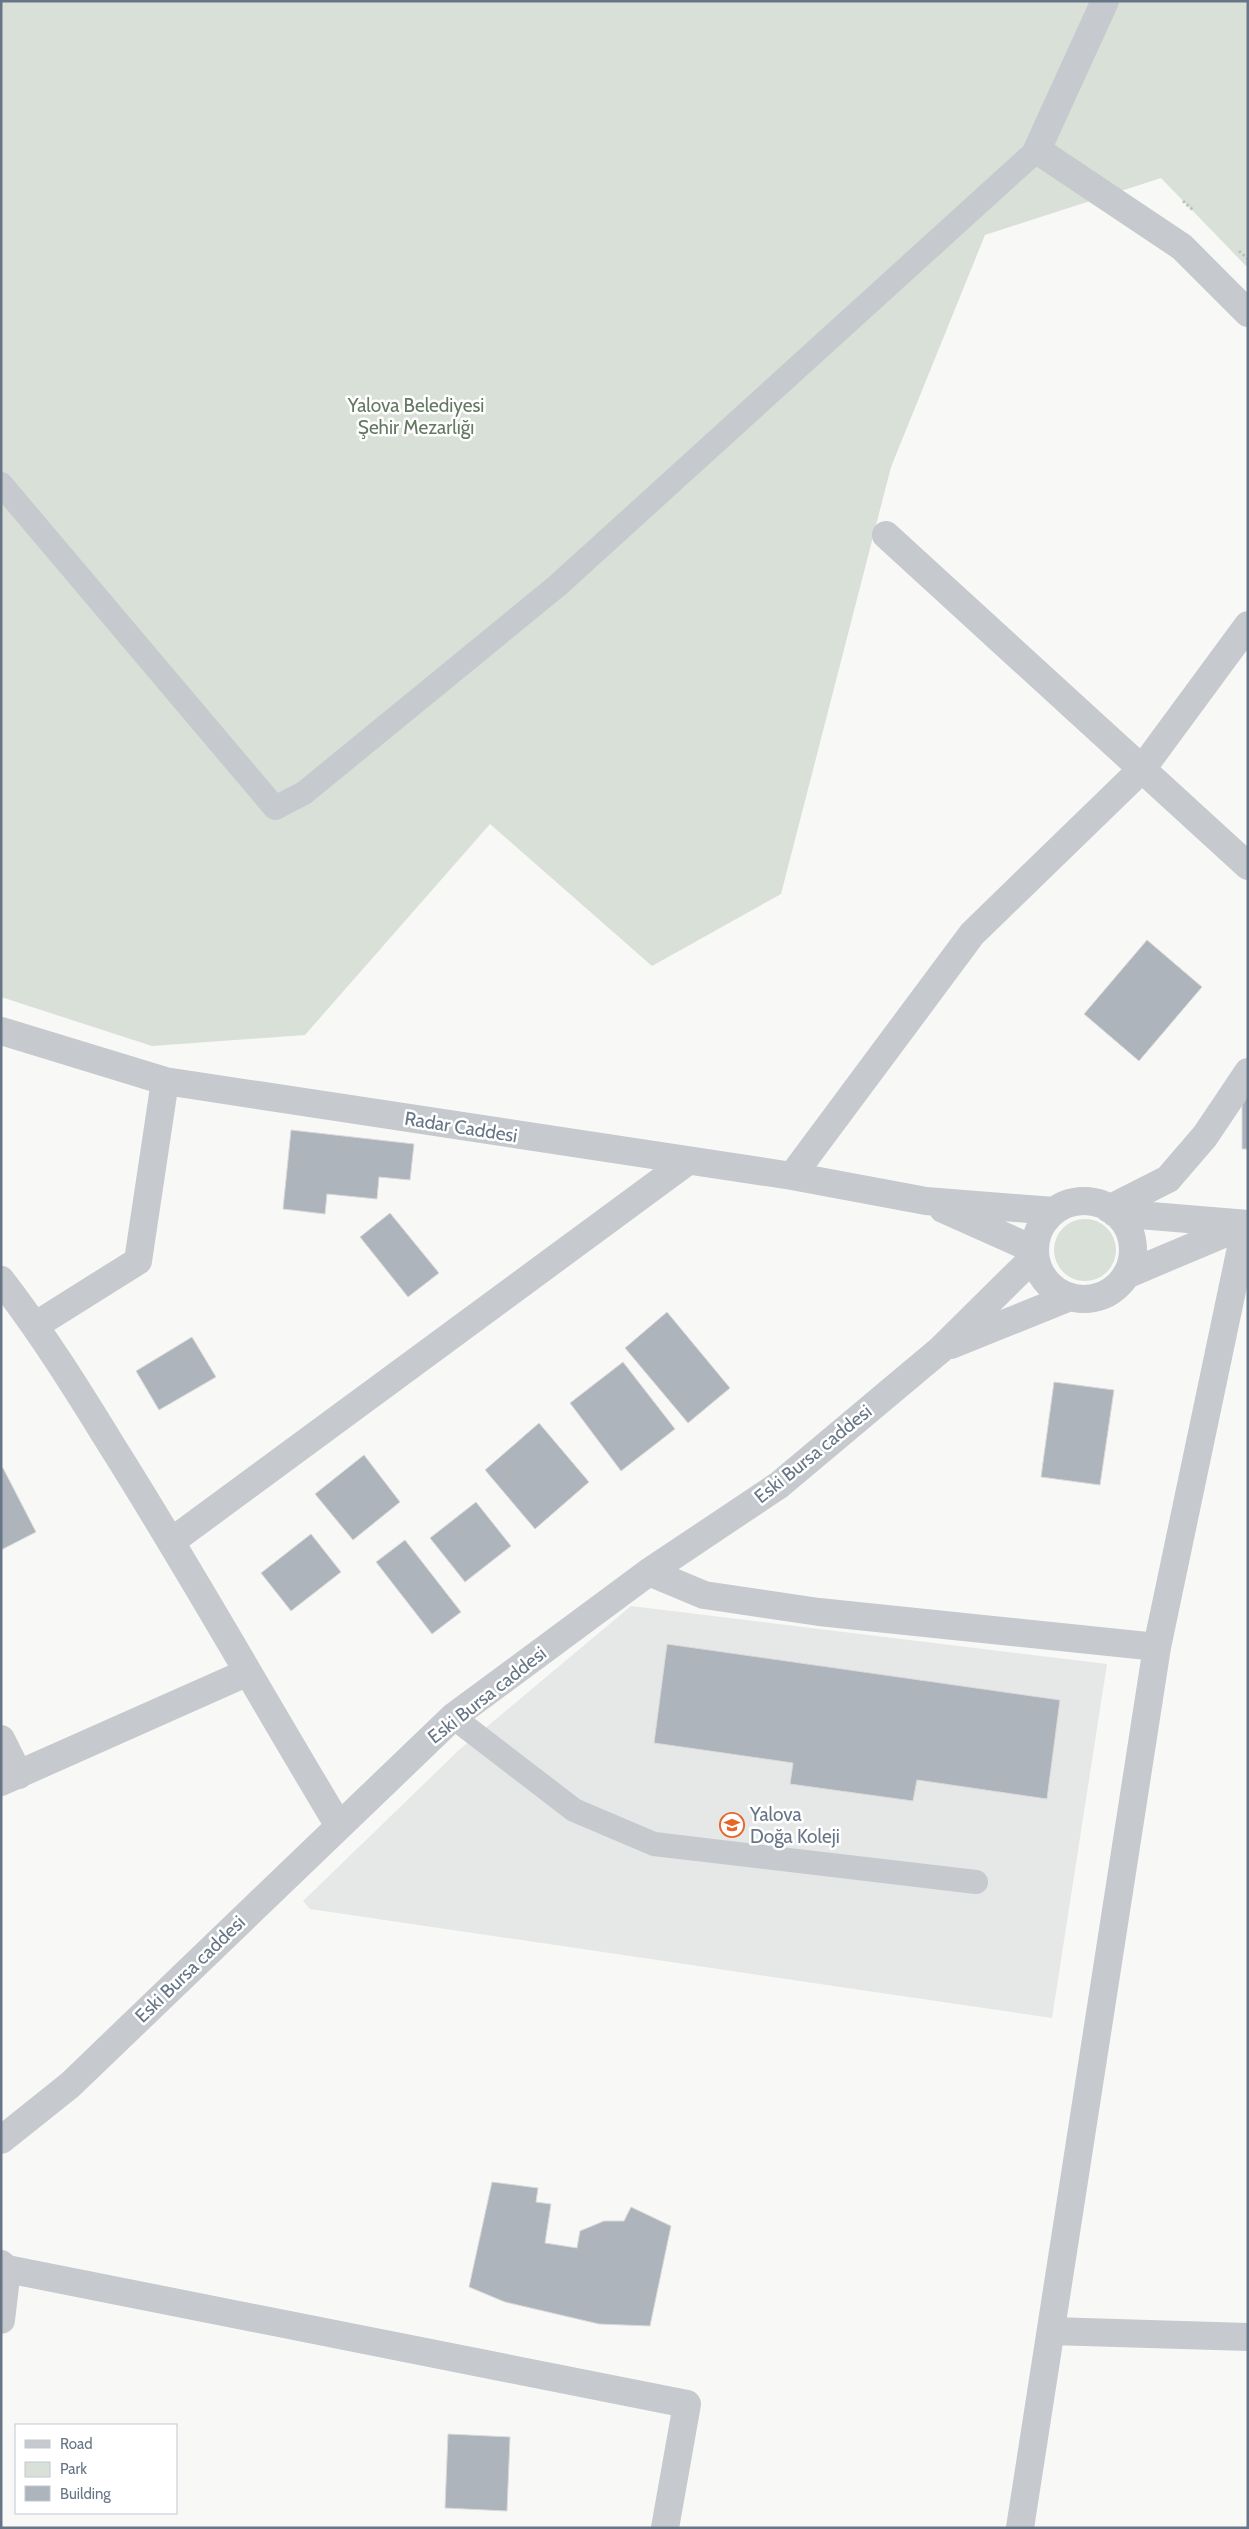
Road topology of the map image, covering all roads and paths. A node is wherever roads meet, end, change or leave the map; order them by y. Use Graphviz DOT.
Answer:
graph roads {
  1 [pos="1105,1"];
  2 [pos="1038,150"];
  3 [pos="1248,312"];
  4 [pos="1,484"];
  5 [pos="886,535"];
  6 [pos="1248,624"];
  7 [pos="1142,769"];
  8 [pos="1248,866"];
  9 [pos="1,1031"];
  10 [pos="1248,1072"];
  11 [pos="165,1081"];
  12 [pos="688,1161"];
  13 [pos="792,1176"];
  14 [pos="926,1201"];
  15 [pos="1112,1210"];
  16 [pos="1054,1211"];
  17 [pos="1247,1224"];
  18 [pos="1035,1253"];
  19 [pos="1126,1276"];
  20 [pos="1,1280"];
  21 [pos="1070,1297"];
  22 [pos="36,1325"];
  23 [pos="940,1350"];
  24 [pos="172,1541"];
  25 [pos="649,1572"];
  26 [pos="1157,1647"];
  27 [pos="246,1673"];
  28 [pos="452,1717"];
  29 [pos="1,1739"];
  30 [pos="10,1779"];
  31 [pos="339,1826"];
  32 [pos="976,1882"];
  33 [pos="1,2140"];
  34 [pos="4,2267"];
  35 [pos="1,2320"];
  36 [pos="1051,2331"];
  37 [pos="1248,2337"];
  38 [pos="665,2528"];
  39 [pos="1020,2528"];
  1 -- 2 [label="street"];
  2 -- 3 [label="street"];
  2 -- 4 [label="lane"];
  5 -- 7 [label="street"];
  6 -- 7 [label="street"];
  7 -- 8 [label="street"];
  7 -- 13 [label="street"];
  9 -- 11 [label="street, Radar Caddesi"];
  10 -- 15 [label="street"];
  11 -- 12 [label="street, Radar Caddesi"];
  11 -- 22 [label="street"];
  12 -- 13 [label="street, Radar Caddesi"];
  12 -- 24 [label="street"];
  13 -- 14 [label="street, Radar Caddesi"];
  14 -- 16 [label="street, Radar Caddesi"];
  14 -- 18 [label="street, Radar Caddesi"];
  15 -- 16 [label="street"];
  15 -- 17 [label="street"];
  15 -- 19 [label="street"];
  16 -- 18 [label="street"];
  17 -- 19 [label="street"];
  17 -- 26 [label="street"];
  18 -- 21 [label="street"];
  18 -- 23 [label="street, Eski Bursa caddesi"];
  19 -- 21 [label="street"];
  20 -- 22 [label="street"];
  21 -- 23 [label="street, Eski Bursa caddesi"];
  22 -- 24 [label="street"];
  23 -- 25 [label="street, Eski Bursa caddesi"];
  24 -- 27 [label="street"];
  25 -- 26 [label="street"];
  25 -- 28 [label="street, Eski Bursa caddesi"];
  26 -- 36 [label="street"];
  27 -- 30 [label="street"];
  27 -- 31 [label="street"];
  28 -- 31 [label="street, Eski Bursa caddesi"];
  28 -- 32 [label="lane"];
  29 -- 30 [label="street"];
  31 -- 33 [label="street, Eski Bursa caddesi"];
  34 -- 35 [label="street"];
  34 -- 38 [label="street"];
  36 -- 37 [label="street"];
  36 -- 39 [label="street"];
}
